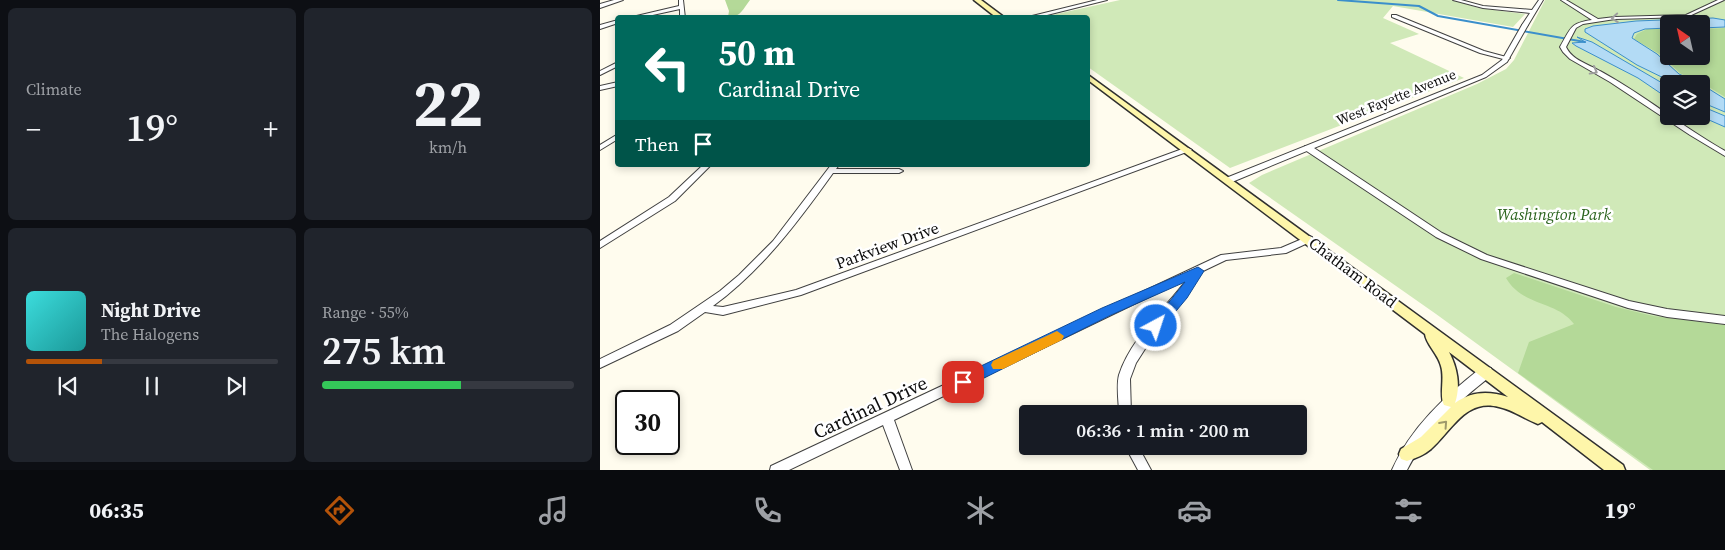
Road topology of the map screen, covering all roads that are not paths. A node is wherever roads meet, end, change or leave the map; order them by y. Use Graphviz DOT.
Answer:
graph roads {
  1 [pos="620,0"];
  2 [pos="681,0"];
  3 [pos="977,0"];
  4 [pos="1104,0"];
  5 [pos="1455,0"];
  6 [pos="1540,0"];
  7 [pos="1563,0"];
  8 [pos="1722,0"];
  9 [pos="600,6"];
  10 [pos="682,7"];
  11 [pos="1532,12"];
  12 [pos="644,15"];
  13 [pos="683,15"];
  14 [pos="998,15"];
  15 [pos="1039,15"];
  16 [pos="1394,16"];
  17 [pos="1596,20"];
  18 [pos="615,22"];
  19 [pos="1526,25"];
  20 [pos="600,27"];
  21 [pos="1507,58"];
  22 [pos="615,66"];
  23 [pos="600,73"];
  24 [pos="1090,78"];
  25 [pos="615,85"];
  26 [pos="600,88"];
  27 [pos="615,138"];
  28 [pos="600,148"];
  29 [pos="1308,148"];
  30 [pos="1188,150"];
  31 [pos="1725,154"];
  32 [pos="706,167"];
  33 [pos="833,168"];
  34 [pos="899,171"];
  35 [pos="1229,180"];
  36 [pos="1309,239"];
  37 [pos="600,245"];
  38 [pos="1198,271"];
  39 [pos="703,308"];
  40 [pos="1725,320"];
  41 [pos="1424,326"];
  42 [pos="600,364"];
  43 [pos="1486,372"];
  44 [pos="1449,401"];
  45 [pos="1125,405"];
  46 [pos="887,418"];
  47 [pos="1560,428"];
  48 [pos="1406,454"];
  49 [pos="1137,455"];
  50 [pos="776,470"];
  51 [pos="906,470"];
  52 [pos="1145,470"];
  53 [pos="1399,470"];
  54 [pos="1617,470"];
  1 -- 9 [label="street"];
  2 -- 10 [label="street"];
  3 -- 14 [label="main road"];
  4 -- 15 [label="street"];
  5 -- 11 [label="street"];
  6 -- 11 [label="street, West Fayette Avenue"];
  7 -- 17 [label="street"];
  8 -- 17 [label="street, one-way"];
  10 -- 12 [label="street"];
  10 -- 13 [label="street"];
  11 -- 19 [label="street, West Fayette Avenue"];
  16 -- 21 [label="street"];
  17 -- 31 [label="street, one-way"];
  18 -- 20 [label="street"];
  19 -- 21 [label="street, West Fayette Avenue"];
  21 -- 29 [label="street, West Fayette Avenue"];
  22 -- 23 [label="street"];
  24 -- 30 [label="main road, Chatham Road"];
  25 -- 26 [label="street"];
  27 -- 28 [label="street"];
  29 -- 35 [label="street, West Fayette Avenue"];
  29 -- 40 [label="street"];
  30 -- 35 [label="main road, Chatham Road"];
  30 -- 39 [label="street, Parkview Drive"];
  32 -- 37 [label="street"];
  33 -- 34 [label="street"];
  33 -- 39 [label="street"];
  35 -- 36 [label="main road, Chatham Road"];
  36 -- 38 [label="street, Cardinal Drive"];
  36 -- 41 [label="main road, Chatham Road"];
  38 -- 45 [label="street"];
  38 -- 46 [label="street, Cardinal Drive"];
  39 -- 42 [label="street"];
  41 -- 43 [label="main road, Chatham Road"];
  41 -- 44 [label="main road"];
  43 -- 44 [label="street"];
  43 -- 47 [label="main road, Chatham Road"];
  44 -- 48 [label="street"];
  46 -- 50 [label="street, Cardinal Drive"];
  46 -- 51 [label="street"];
  48 -- 47 [label="main road, one-way"];
  47 -- 54 [label="main road, Chatham Road"];
  48 -- 53 [label="street"];
  49 -- 52 [label="street"];
}
